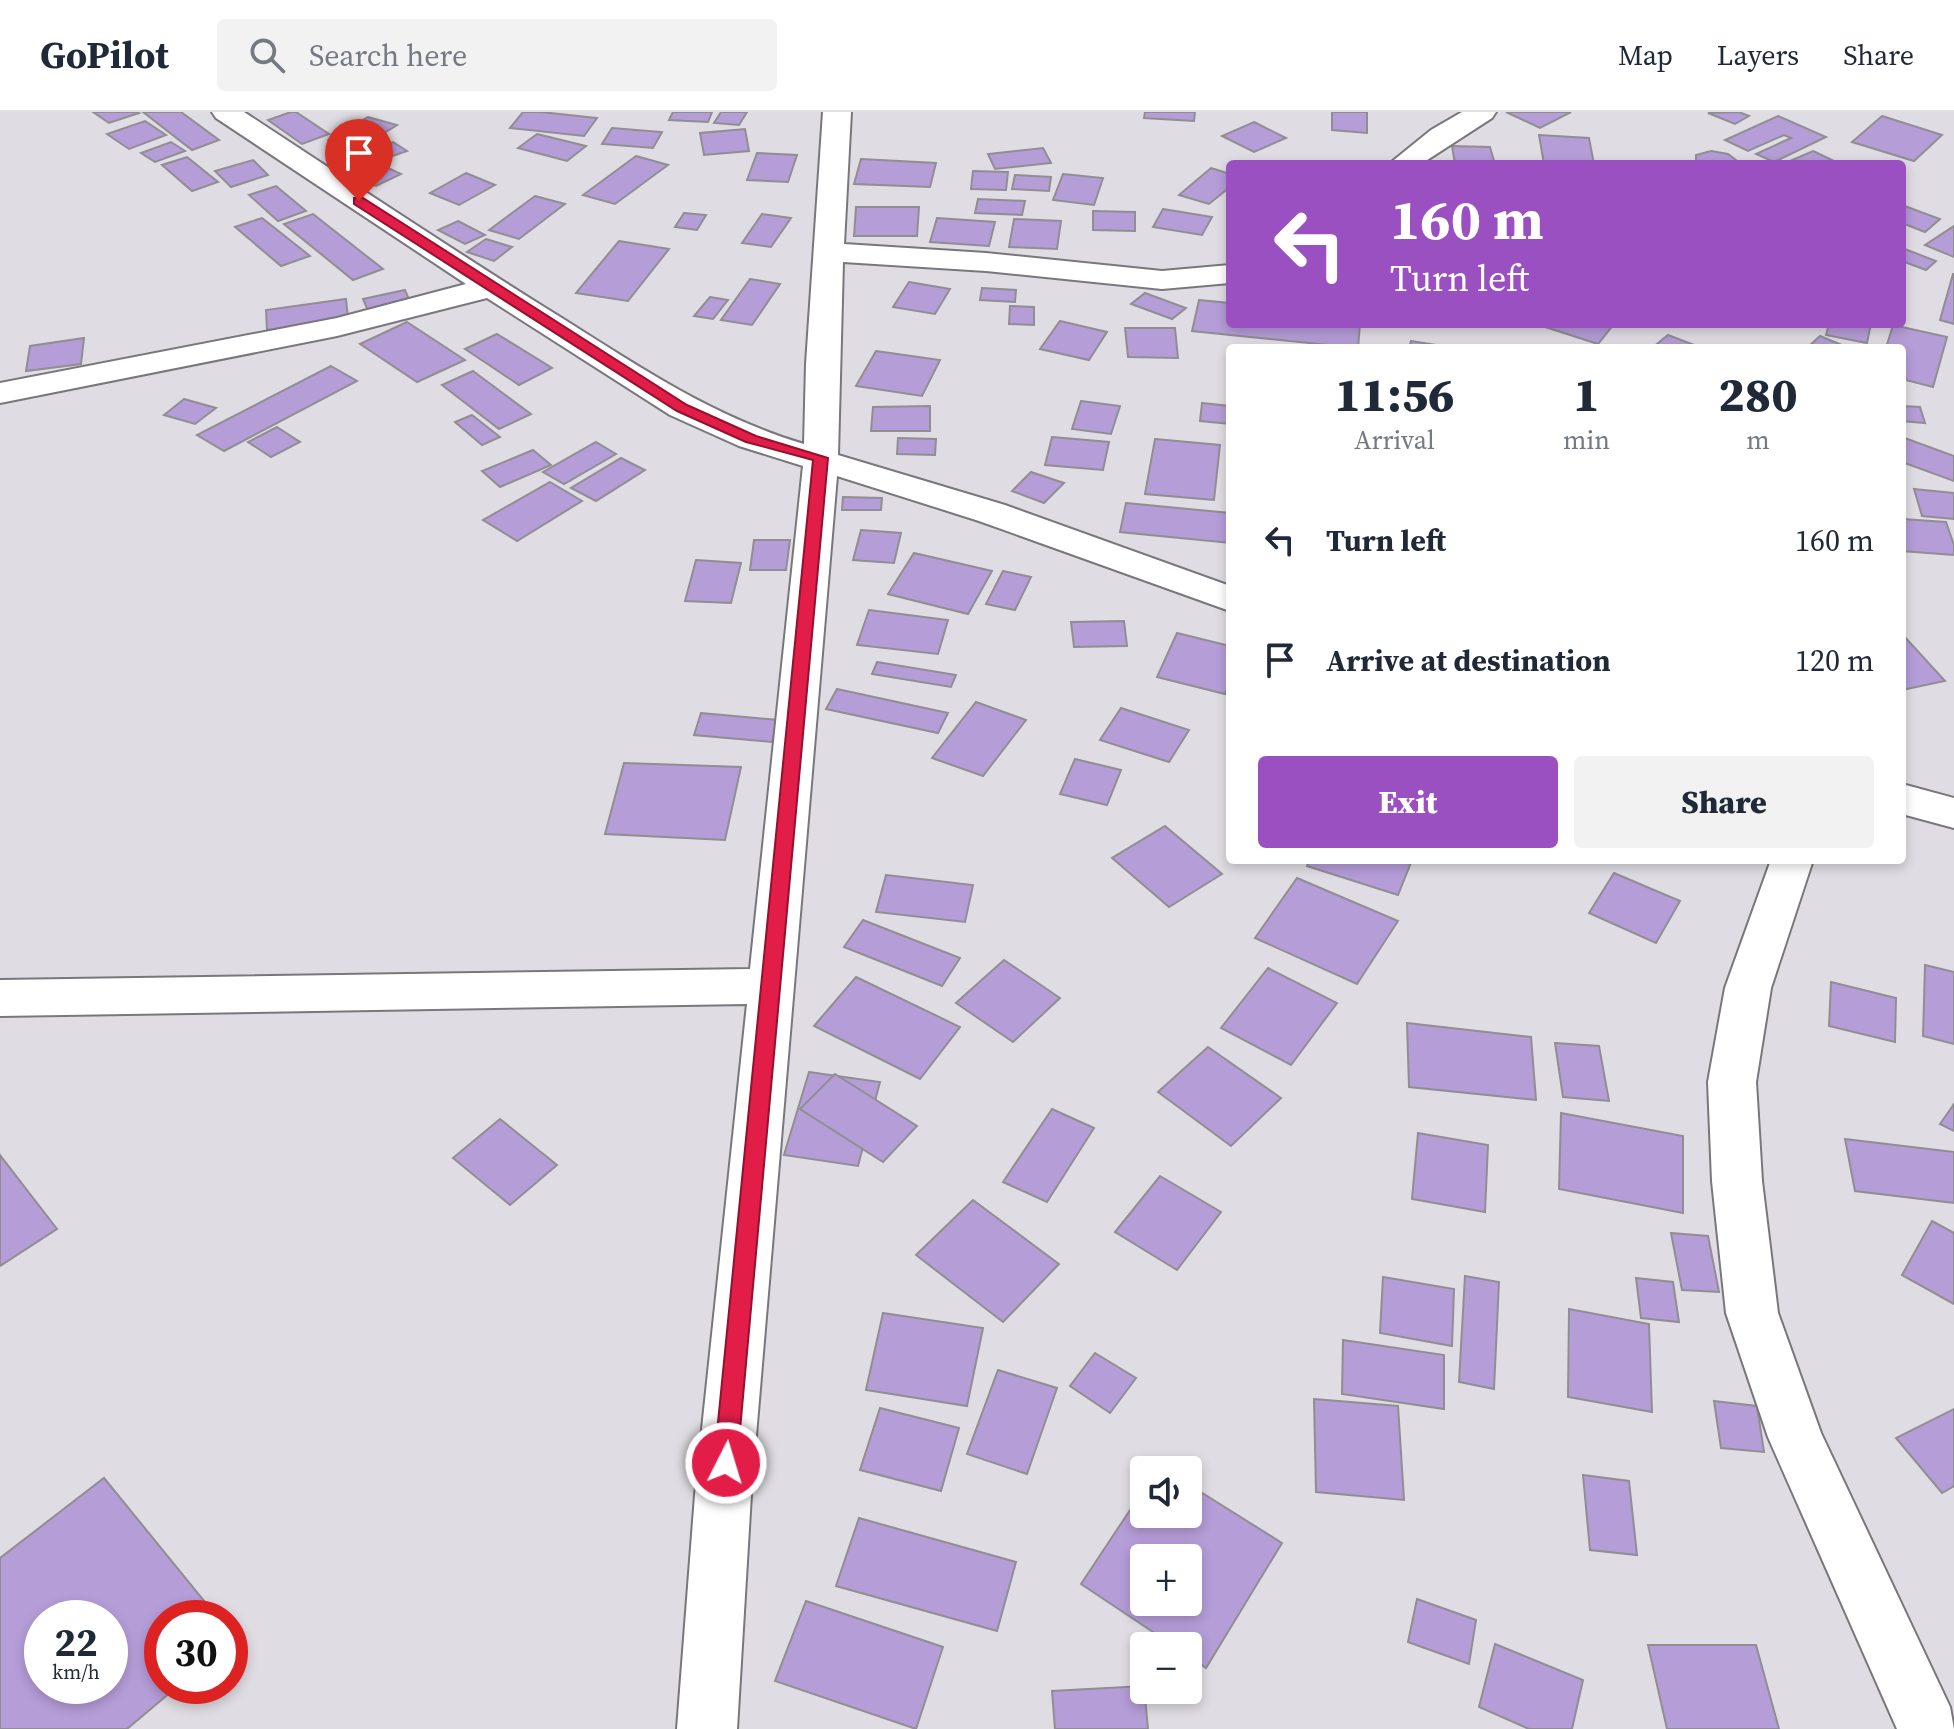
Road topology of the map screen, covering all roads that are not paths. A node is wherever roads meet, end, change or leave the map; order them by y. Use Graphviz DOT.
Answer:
graph roads {
  1 [pos="226,112"];
  2 [pos="837,112"];
  3 [pos="1482,112"];
  4 [pos="1408,160"];
  5 [pos="828,252"];
  6 [pos="1226,274"];
  7 [pos="491,287"];
  8 [pos="0,393"];
  9 [pos="821,458"];
  10 [pos="1226,598"];
  11 [pos="1906,800"];
  12 [pos="1954,813"];
  13 [pos="1791,864"];
  14 [pos="769,986"];
  15 [pos="0,998"];
  16 [pos="707,1729"];
  17 [pos="1928,1729"];
  1 -- 7 [label="street"];
  2 -- 5 [label="street"];
  3 -- 4 [label="street"];
  5 -- 6 [label="street"];
  5 -- 9 [label="street"];
  7 -- 8 [label="street"];
  7 -- 9 [label="street"];
  9 -- 10 [label="street"];
  9 -- 14 [label="street"];
  11 -- 12 [label="street"];
  13 -- 17 [label="street"];
  14 -- 15 [label="street"];
  14 -- 16 [label="street"];
}
